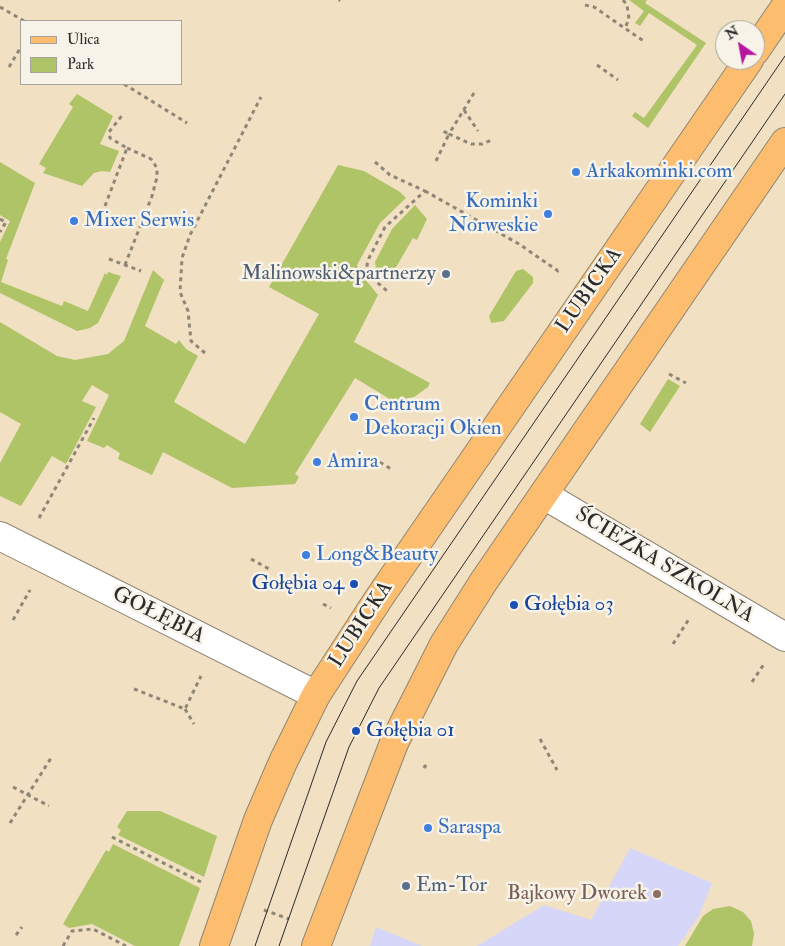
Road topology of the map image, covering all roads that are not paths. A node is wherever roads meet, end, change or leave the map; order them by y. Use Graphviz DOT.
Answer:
graph roads {
  1 [pos="785,7"];
  2 [pos="765,36"];
  3 [pos="742,70"];
  4 [pos="785,142"];
  5 [pos="544,495"];
  6 [pos="0,536"];
  7 [pos="785,637"];
  8 [pos="316,695"];
  9 [pos="214,946"];
  10 [pos="316,946"];
  1 -- 2 [label="main road"];
  3 -- 8 [label="main road, LUBICKA"];
  4 -- 5 [label="main road"];
  5 -- 7 [label="street, ŚCIEŻKA SZKOLNA"];
  5 -- 10 [label="main road"];
  6 -- 8 [label="street, GOŁĘBIA"];
  8 -- 9 [label="main road, LUBICKA"];
}
